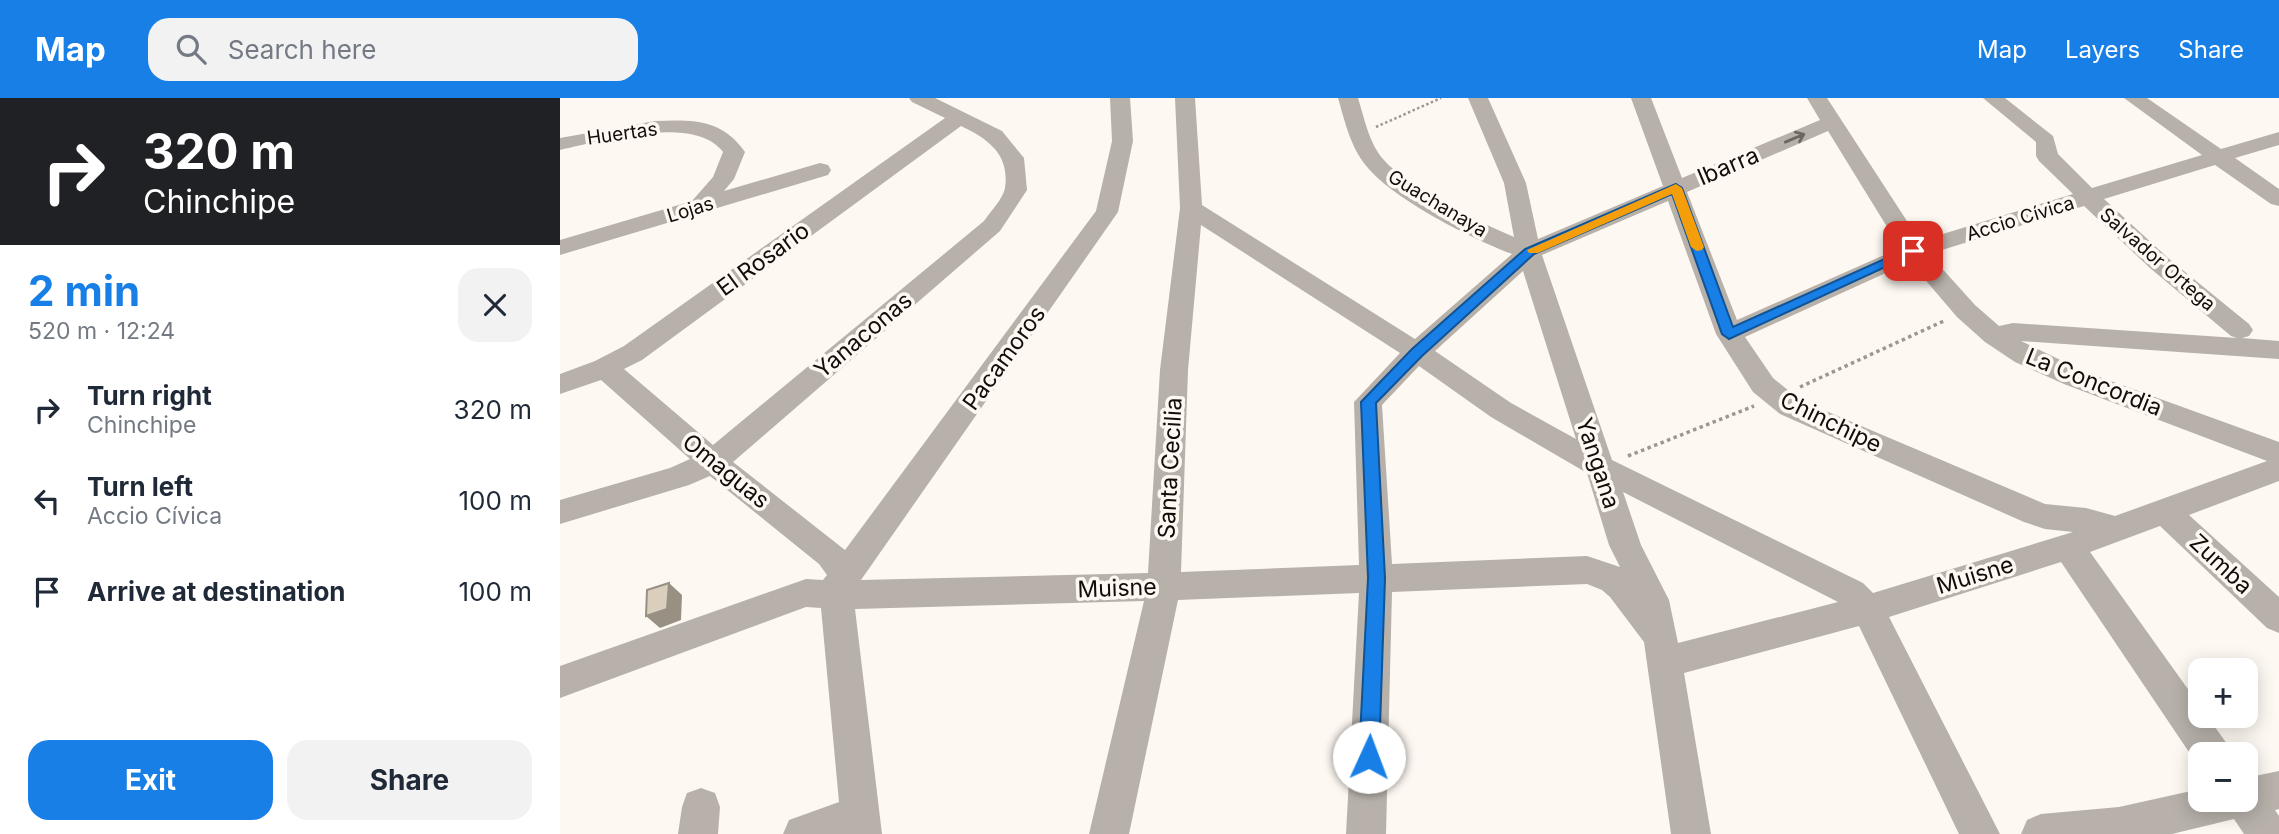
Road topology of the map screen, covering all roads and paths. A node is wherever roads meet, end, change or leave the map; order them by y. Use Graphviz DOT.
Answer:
graph roads {
  1 [pos="919,98"];
  2 [pos="1120,98"];
  3 [pos="1185,98"];
  4 [pos="1348,98"];
  5 [pos="1441,98"];
  6 [pos="1478,98"];
  7 [pos="1641,98"];
  8 [pos="1817,98"];
  9 [pos="1972,98"];
  10 [pos="1993,98"];
  11 [pos="2134,98"];
  12 [pos="958,118"];
  13 [pos="1832,122"];
  14 [pos="1360,135"];
  15 [pos="2279,138"];
  16 [pos="560,145"];
  17 [pos="2047,156"];
  18 [pos="2215,157"];
  19 [pos="820,170"];
  20 [pos="1676,188"];
  21 [pos="2088,197"];
  22 [pos="2279,199"];
  23 [pos="699,207"];
  24 [pos="1191,208"];
  25 [pos="560,248"];
  26 [pos="1913,251"];
  27 [pos="1529,252"];
  28 [pos="1966,311"];
  29 [pos="2241,330"];
  30 [pos="1729,334"];
  31 [pos="1994,336"];
  32 [pos="2279,350"];
  33 [pos="1417,352"];
  34 [pos="605,368"];
  35 [pos="560,384"];
  36 [pos="1777,397"];
  37 [pos="2279,454"];
  38 [pos="713,462"];
  39 [pos="1600,467"];
  40 [pos="2279,469"];
  41 [pos="2162,510"];
  42 [pos="560,512"];
  43 [pos="2113,531"];
  44 [pos="2068,547"];
  45 [pos="1376,578"];
  46 [pos="839,585"];
  47 [pos="1164,587"];
  48 [pos="1868,609"];
  49 [pos="2279,618"];
  50 [pos="1662,649"];
  51 [pos="560,682"];
  52 [pos="2204,742"];
  53 [pos="2279,790"];
  54 [pos="2258,795"];
  55 [pos="2188,811"];
  56 [pos="2254,812"];
  57 [pos="860,825"];
  58 [pos="803,834"];
  59 [pos="1109,834"];
  60 [pos="1366,834"];
  61 [pos="1691,834"];
  62 [pos="1980,834"];
  63 [pos="2041,834"];
  64 [pos="2268,834"];
  1 -- 12 [label="street, Yanaconas"];
  2 -- 46 [label="street, Pacamoros"];
  3 -- 24 [label="street, Santa Cecilia"];
  4 -- 14 [label="street, Guachanaya"];
  5 -- 14 [label="path"];
  6 -- 27 [label="street, Yangana"];
  7 -- 20 [label="street, Chinchipe"];
  8 -- 13 [label="street, La Concordia"];
  9 -- 17 [label="street"];
  10 -- 17 [label="street, Salvador Ortega"];
  11 -- 18 [label="street"];
  12 -- 34 [label="street, El Rosario"];
  12 -- 38 [label="street, Yanaconas"];
  20 -- 13 [label="street, Ibarra, one-way"];
  13 -- 26 [label="street, La Concordia"];
  14 -- 27 [label="street, Guachanaya"];
  15 -- 18 [label="street, Accio Cívica"];
  16 -- 23 [label="street, Huertas"];
  17 -- 21 [label="street, Salvador Ortega"];
  18 -- 21 [label="street, Accio Cívica"];
  18 -- 22 [label="street"];
  19 -- 23 [label="street, Lojas"];
  20 -- 27 [label="street, Ibarra"];
  20 -- 30 [label="street, Chinchipe"];
  21 -- 26 [label="street, Accio Cívica"];
  21 -- 29 [label="street, Salvador Ortega"];
  23 -- 25 [label="street, Lojas"];
  24 -- 33 [label="street"];
  24 -- 47 [label="street, Santa Cecilia"];
  26 -- 28 [label="street, La Concordia"];
  26 -- 30 [label="street, Accio Cívica"];
  27 -- 33 [label="street, Ibarra"];
  27 -- 39 [label="street, Yangana"];
  28 -- 31 [label="street, La Concordia"];
  28 -- 36 [label="path"];
  30 -- 36 [label="street, Chinchipe"];
  31 -- 32 [label="street"];
  31 -- 37 [label="street, La Concordia"];
  33 -- 39 [label="street"];
  33 -- 45 [label="street, Ibarra"];
  34 -- 35 [label="street, El Rosario"];
  34 -- 38 [label="street, Omaguas"];
  36 -- 39 [label="path"];
  36 -- 43 [label="street, Chinchipe"];
  38 -- 42 [label="street, Yanaconas"];
  38 -- 46 [label="street, Omaguas"];
  39 -- 48 [label="street"];
  39 -- 50 [label="street, Yangana"];
  40 -- 41 [label="street, Muisne"];
  41 -- 43 [label="street, Muisne"];
  41 -- 49 [label="street, Zumba"];
  43 -- 44 [label="street, Muisne"];
  44 -- 48 [label="street, Muisne"];
  44 -- 52 [label="street"];
  45 -- 47 [label="street, Muisne"];
  45 -- 50 [label="street, Muisne"];
  45 -- 60 [label="street, Ibarra"];
  46 -- 47 [label="street, Muisne"];
  46 -- 51 [label="street, Muisne"];
  46 -- 57 [label="street, Omaguas"];
  47 -- 59 [label="street, Santa Cecilia"];
  48 -- 50 [label="street, Muisne"];
  48 -- 62 [label="street"];
  50 -- 61 [label="street, Yangana"];
  53 -- 54 [label="street"];
  55 -- 63 [label="street"];
  56 -- 64 [label="street"];
  57 -- 58 [label="street"];
}
